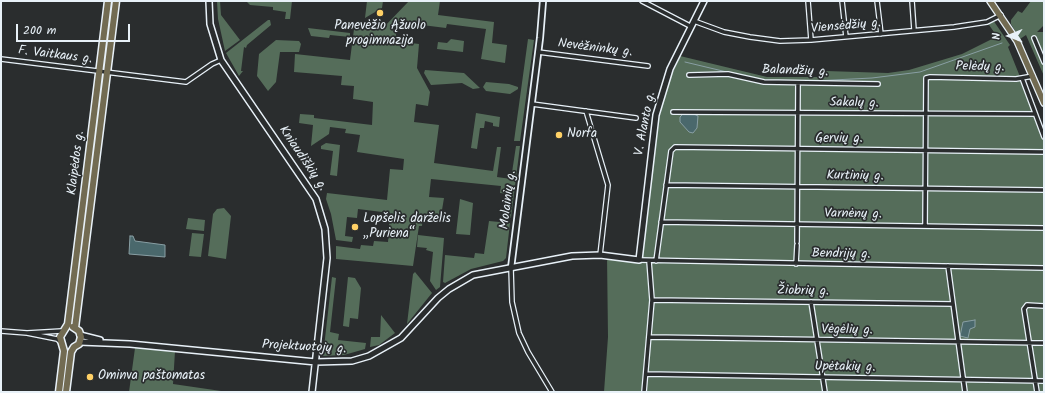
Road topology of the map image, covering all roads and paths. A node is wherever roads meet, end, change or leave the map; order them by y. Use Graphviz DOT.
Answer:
graph roads {
  1 [pos="108,1"];
  2 [pos="116,1"];
  3 [pos="209,1"];
  4 [pos="543,1"];
  5 [pos="642,1"];
  6 [pos="704,1"];
  7 [pos="808,1"];
  8 [pos="842,1"];
  9 [pos="877,1"];
  10 [pos="912,1"];
  11 [pos="990,1"];
  12 [pos="1001,14"];
  13 [pos="693,20"];
  14 [pos="690,26"];
  15 [pos="914,30"];
  16 [pos="881,34"];
  17 [pos="846,38"];
  18 [pos="1034,38"];
  19 [pos="811,40"];
  20 [pos="538,52"];
  21 [pos="1,59"];
  22 [pos="221,60"];
  23 [pos="1044,62"];
  24 [pos="648,66"];
  25 [pos="99,72"];
  26 [pos="106,73"];
  27 [pos="689,74"];
  28 [pos="1033,76"];
  29 [pos="1022,78"];
  30 [pos="798,83"];
  31 [pos="878,84"];
  32 [pos="1044,103"];
  33 [pos="532,104"];
  34 [pos="586,111"];
  35 [pos="673,112"];
  36 [pos="798,113"];
  37 [pos="1035,114"];
  38 [pos="926,115"];
  39 [pos="636,118"];
  40 [pos="1044,137"];
  41 [pos="798,150"];
  42 [pos="926,151"];
  43 [pos="1044,152"];
  44 [pos="666,185"];
  45 [pos="798,186"];
  46 [pos="926,188"];
  47 [pos="1044,190"];
  48 [pos="661,222"];
  49 [pos="797,224"];
  50 [pos="925,226"];
  51 [pos="1044,228"];
  52 [pos="600,255"];
  53 [pos="639,260"];
  54 [pos="649,261"];
  55 [pos="656,261"];
  56 [pos="796,264"];
  57 [pos="948,266"];
  58 [pos="511,268"];
  59 [pos="1044,268"];
  60 [pos="652,300"];
  61 [pos="811,302"];
  62 [pos="953,304"];
  63 [pos="1044,306"];
  64 [pos="75,328"];
  65 [pos="64,330"];
  66 [pos="1,331"];
  67 [pos="27,333"];
  68 [pos="650,337"];
  69 [pos="80,338"];
  70 [pos="817,340"];
  71 [pos="958,342"];
  72 [pos="62,343"];
  73 [pos="1030,343"];
  74 [pos="1044,343"];
  75 [pos="74,347"];
  76 [pos="316,362"];
  77 [pos="646,374"];
  78 [pos="823,378"];
  79 [pos="963,380"];
  80 [pos="1036,381"];
  81 [pos="1044,381"];
  82 [pos="59,392"];
  83 [pos="66,392"];
  84 [pos="312,392"];
  85 [pos="552,392"];
  86 [pos="644,392"];
  87 [pos="825,392"];
  88 [pos="965,392"];
  89 [pos="1037,392"];
  1 -- 25 [label="highway, Klaipėdos g."];
  2 -- 26 [label="highway, Klaipėdos g."];
  3 -- 22 [label="main road, Kniaudiškių g."];
  4 -- 20 [label="street, Molainių g."];
  5 -- 14 [label="street"];
  6 -- 13 [label="main road, V. Alanto g."];
  7 -- 19 [label="street"];
  8 -- 17 [label="street"];
  9 -- 16 [label="street"];
  10 -- 15 [label="street"];
  11 -- 12 [label="main road"];
  12 -- 15 [label="street, Viensėdžių g."];
  12 -- 28 [label="main road"];
  13 -- 14 [label="main road, V. Alanto g."];
  13 -- 19 [label="street, Viensėdžių g."];
  14 -- 53 [label="main road, V. Alanto g."];
  15 -- 16 [label="street, Viensėdžių g."];
  16 -- 17 [label="street, Viensėdžių g."];
  17 -- 19 [label="street, Viensėdžių g."];
  18 -- 23 [label="street"];
  20 -- 24 [label="street, Nevėžninkų g."];
  20 -- 33 [label="street, Molainių g."];
  21 -- 25 [label="street, F. Vaitkaus g."];
  22 -- 26 [label="street, F. Vaitkaus g."];
  22 -- 76 [label="main road, Kniaudiškių g."];
  25 -- 26 [label="street, F. Vaitkaus g."];
  25 -- 65 [label="highway, Klaipėdos g."];
  26 -- 64 [label="highway, Klaipėdos g."];
  27 -- 30 [label="street, Balandžių g."];
  28 -- 29 [label="street, Pelėdų g."];
  28 -- 32 [label="main road"];
  29 -- 37 [label="street"];
  29 -- 38 [label="street, Pelėdų g."];
  30 -- 31 [label="street, Balandžių g."];
  30 -- 36 [label="street"];
  33 -- 34 [label="street"];
  33 -- 58 [label="street, Molainių g."];
  34 -- 39 [label="street"];
  34 -- 52 [label="street"];
  35 -- 36 [label="street, Sakalų g."];
  36 -- 38 [label="street, Sakalų g."];
  36 -- 41 [label="street"];
  37 -- 38 [label="street, Sakalų g."];
  37 -- 40 [label="street"];
  38 -- 42 [label="street"];
  41 -- 42 [label="street, Gervių g."];
  41 -- 44 [label="street, Gervių g."];
  41 -- 45 [label="street"];
  42 -- 43 [label="street, Gervių g."];
  42 -- 46 [label="street"];
  44 -- 45 [label="street, Kurtinių g."];
  44 -- 48 [label="street, Gervių g."];
  45 -- 46 [label="street, Kurtinių g."];
  45 -- 49 [label="street"];
  46 -- 47 [label="street, Kurtinių g."];
  46 -- 50 [label="street"];
  48 -- 49 [label="street, Varnėnų g."];
  48 -- 55 [label="street, Gervių g."];
  49 -- 50 [label="street, Varnėnų g."];
  49 -- 56 [label="street"];
  50 -- 51 [label="street, Varnėnų g."];
  52 -- 53 [label="main road, Projektuotojų g."];
  52 -- 58 [label="main road, Projektuotojų g."];
  53 -- 54 [label="street, Bendrijų g."];
  54 -- 55 [label="street, Bendrijų g."];
  54 -- 60 [label="street"];
  55 -- 56 [label="street, Bendrijų g."];
  56 -- 57 [label="street, Bendrijų g."];
  57 -- 59 [label="street, Bendrijų g."];
  57 -- 62 [label="street"];
  58 -- 76 [label="main road, Projektuotojų g."];
  58 -- 85 [label="street, Molainių g."];
  60 -- 61 [label="street, Žiobrių g."];
  60 -- 68 [label="street"];
  61 -- 62 [label="street, Žiobrių g."];
  61 -- 70 [label="street"];
  62 -- 71 [label="street"];
  63 -- 73 [label="street"];
  64 -- 65 [label="highway"];
  64 -- 69 [label="highway"];
  65 -- 67 [label="street"];
  65 -- 72 [label="highway, Klaipėdos g."];
  66 -- 67 [label="street"];
  67 -- 72 [label="street"];
  68 -- 70 [label="street, Vėgėlių g."];
  68 -- 77 [label="street"];
  69 -- 75 [label="highway"];
  69 -- 76 [label="main road, Projektuotojų g."];
  70 -- 71 [label="street, Vėgėlių g."];
  70 -- 78 [label="street"];
  71 -- 73 [label="street, Vėgėlių g."];
  71 -- 79 [label="street"];
  72 -- 75 [label="highway"];
  72 -- 82 [label="highway, Klaipėdos g."];
  73 -- 74 [label="street, Vėgėlių g."];
  73 -- 80 [label="street"];
  75 -- 83 [label="highway"];
  76 -- 84 [label="main road, Kniaudiškių g."];
  77 -- 78 [label="street, Upėtakių g."];
  77 -- 86 [label="street"];
  78 -- 79 [label="street, Upėtakių g."];
  78 -- 87 [label="street"];
  79 -- 80 [label="street, Upėtakių g."];
  79 -- 88 [label="street"];
  80 -- 81 [label="street, Upėtakių g."];
  80 -- 89 [label="street"];
}
